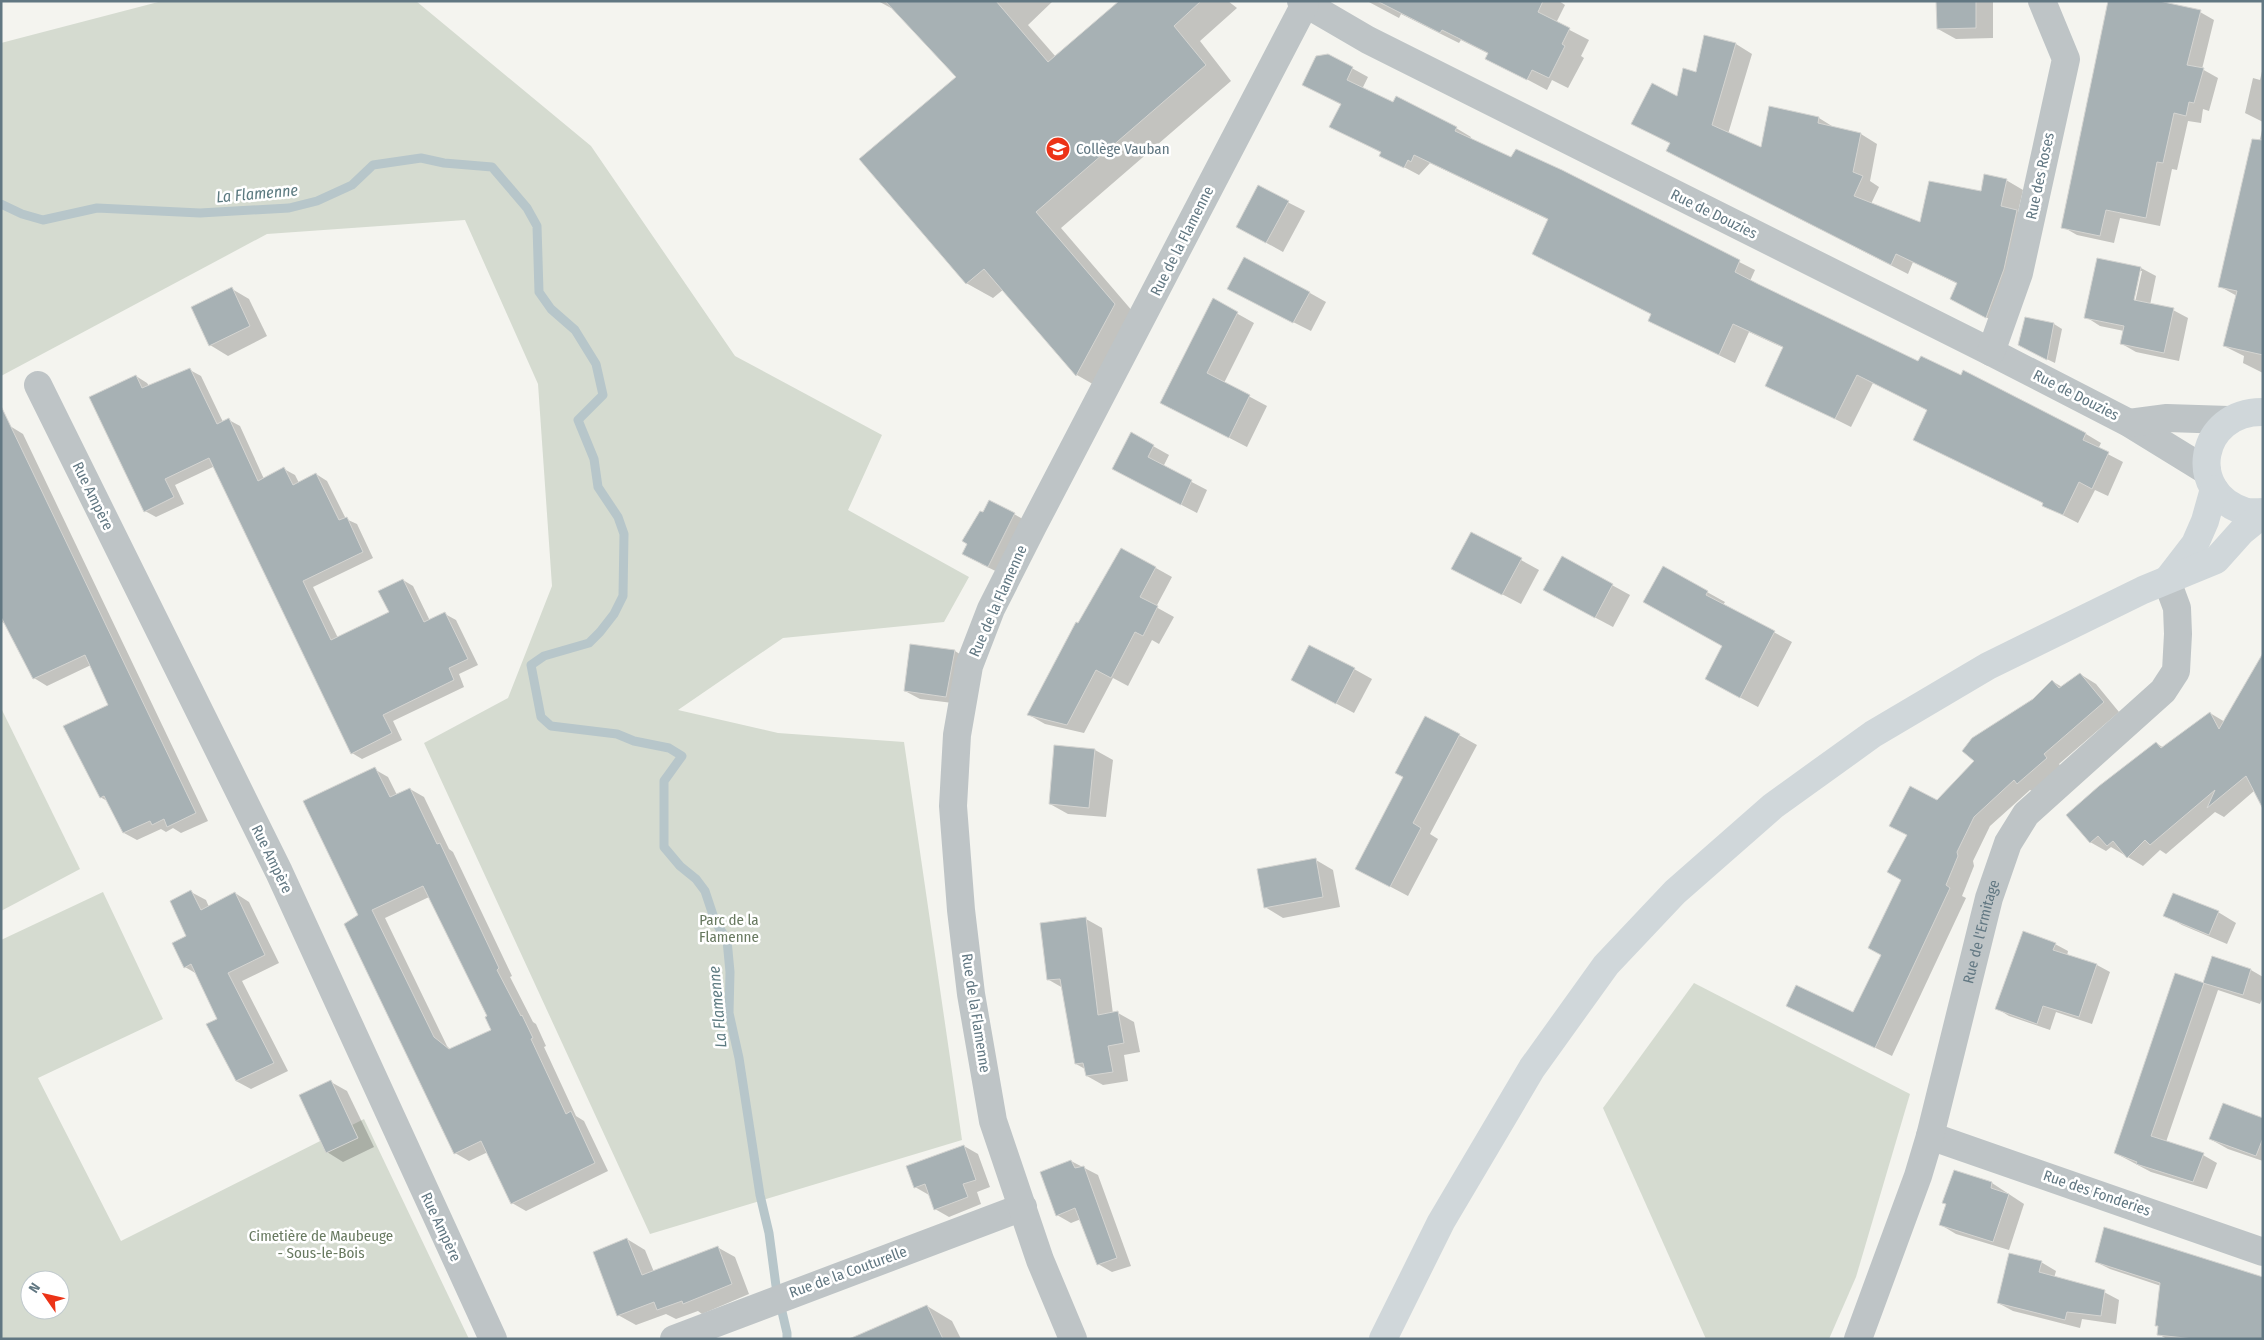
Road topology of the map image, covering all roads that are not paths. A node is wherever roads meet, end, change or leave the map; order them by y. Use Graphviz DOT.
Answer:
graph roads {
  1 [pos="1303,3"];
  2 [pos="2045,6"];
  3 [pos="1991,352"];
  4 [pos="38,385"];
  5 [pos="2250,410"];
  6 [pos="2129,423"];
  7 [pos="2210,480"];
  8 [pos="2263,513"];
  9 [pos="2167,580"];
  10 [pos="1930,1136"];
  11 [pos="1023,1207"];
  12 [pos="2263,1252"];
  13 [pos="493,1339"];
  14 [pos="674,1339"];
  15 [pos="1073,1339"];
  16 [pos="1383,1339"];
  17 [pos="1858,1339"];
  1 -- 3 [label="street, Rue de Douzies"];
  1 -- 11 [label="street, Rue de la Flamenne"];
  2 -- 3 [label="street, Rue des Roses"];
  3 -- 6 [label="street, Rue de Douzies"];
  4 -- 13 [label="street, Rue Ampère"];
  5 -- 6 [label="street, Rue de Douzies"];
  5 -- 7 [label="main road"];
  6 -- 7 [label="street, Rue de Douzies"];
  7 -- 8 [label="main road"];
  7 -- 9 [label="main road"];
  8 -- 9 [label="main road"];
  9 -- 10 [label="street, Rue de l'Ermitage"];
  9 -- 16 [label="main road"];
  10 -- 12 [label="street, Rue des Fonderies"];
  10 -- 17 [label="street, Rue de l'Ermitage"];
  11 -- 14 [label="street, Rue de la Couturelle"];
  11 -- 15 [label="street, Rue de la Flamenne"];
}
